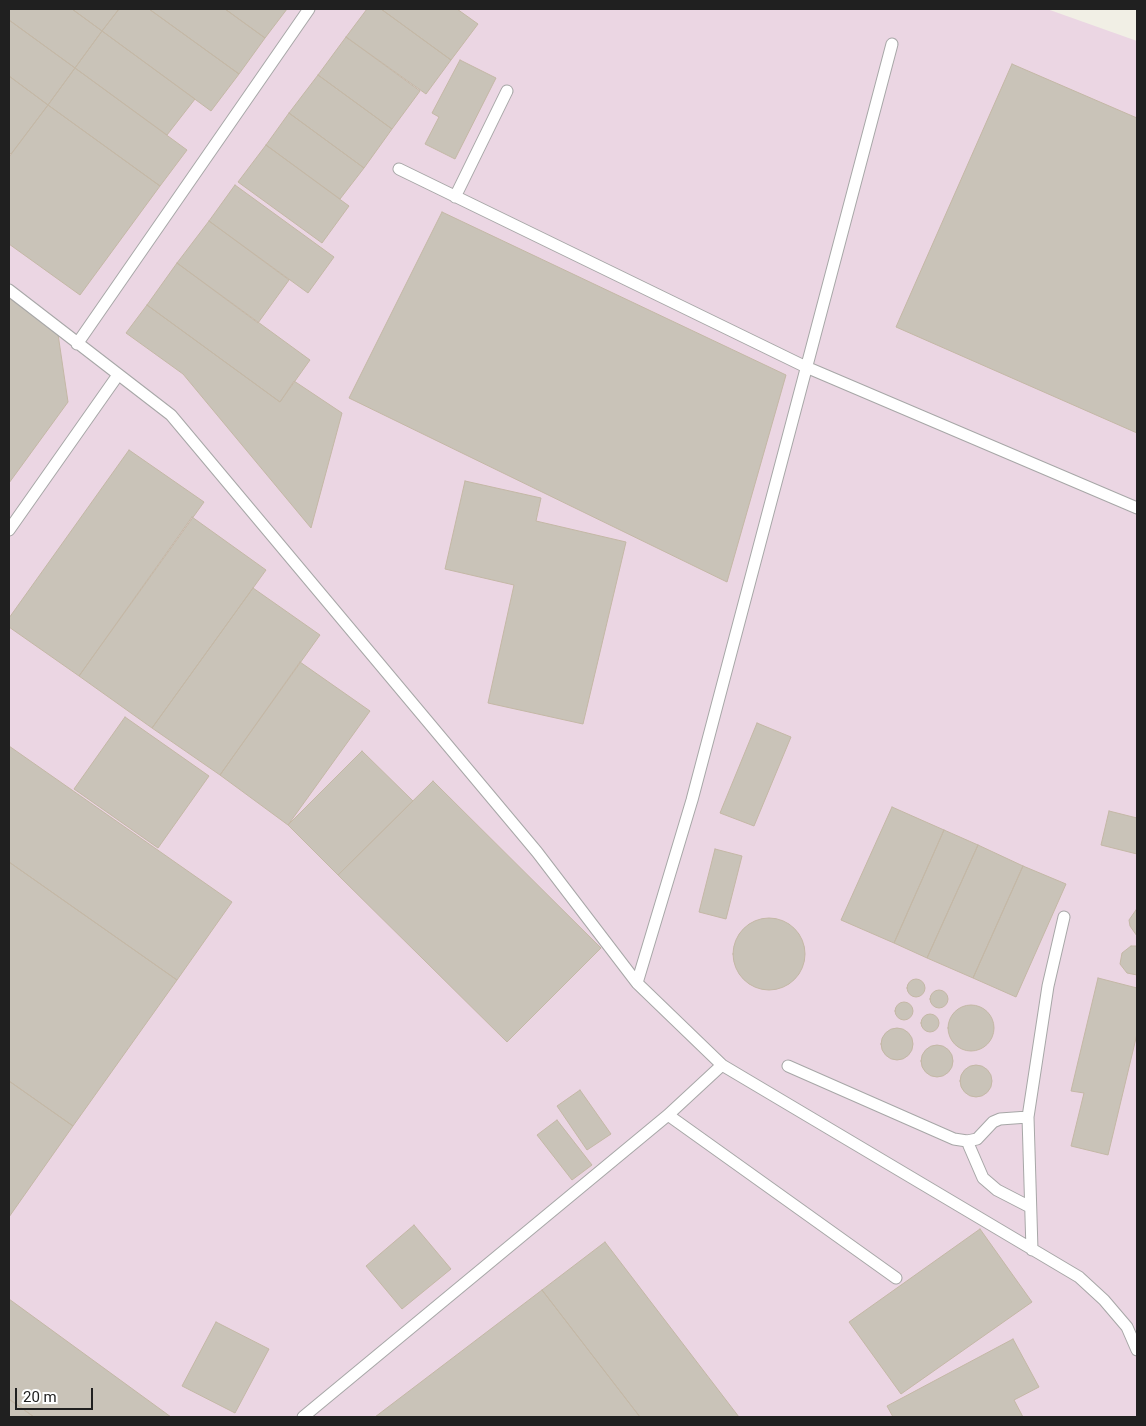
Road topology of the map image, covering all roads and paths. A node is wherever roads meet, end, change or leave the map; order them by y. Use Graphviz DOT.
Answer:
graph roads {
  1 [pos="309,9"];
  2 [pos="892,44"];
  3 [pos="507,91"];
  4 [pos="399,169"];
  5 [pos="455,197"];
  6 [pos="9,290"];
  7 [pos="77,344"];
  8 [pos="806,367"];
  9 [pos="118,375"];
  10 [pos="1137,508"];
  11 [pos="9,530"];
  12 [pos="1064,917"];
  13 [pos="637,983"];
  14 [pos="722,1065"];
  15 [pos="788,1066"];
  16 [pos="668,1115"];
  17 [pos="1028,1117"];
  18 [pos="967,1141"];
  19 [pos="1030,1207"];
  20 [pos="1032,1250"];
  21 [pos="896,1278"];
  22 [pos="1137,1350"];
  23 [pos="303,1417"];
  1 -- 7 [label="lane"];
  2 -- 8 [label="lane"];
  3 -- 5 [label="lane"];
  4 -- 5 [label="lane"];
  5 -- 8 [label="lane"];
  6 -- 7 [label="lane"];
  7 -- 9 [label="lane"];
  8 -- 10 [label="lane"];
  8 -- 13 [label="lane"];
  9 -- 11 [label="lane"];
  9 -- 13 [label="lane"];
  12 -- 17 [label="lane"];
  13 -- 14 [label="lane"];
  14 -- 16 [label="lane"];
  14 -- 20 [label="lane"];
  15 -- 18 [label="lane"];
  16 -- 21 [label="lane"];
  16 -- 23 [label="lane"];
  17 -- 18 [label="lane"];
  17 -- 19 [label="lane"];
  18 -- 19 [label="lane"];
  19 -- 20 [label="lane"];
  20 -- 22 [label="lane"];
}
